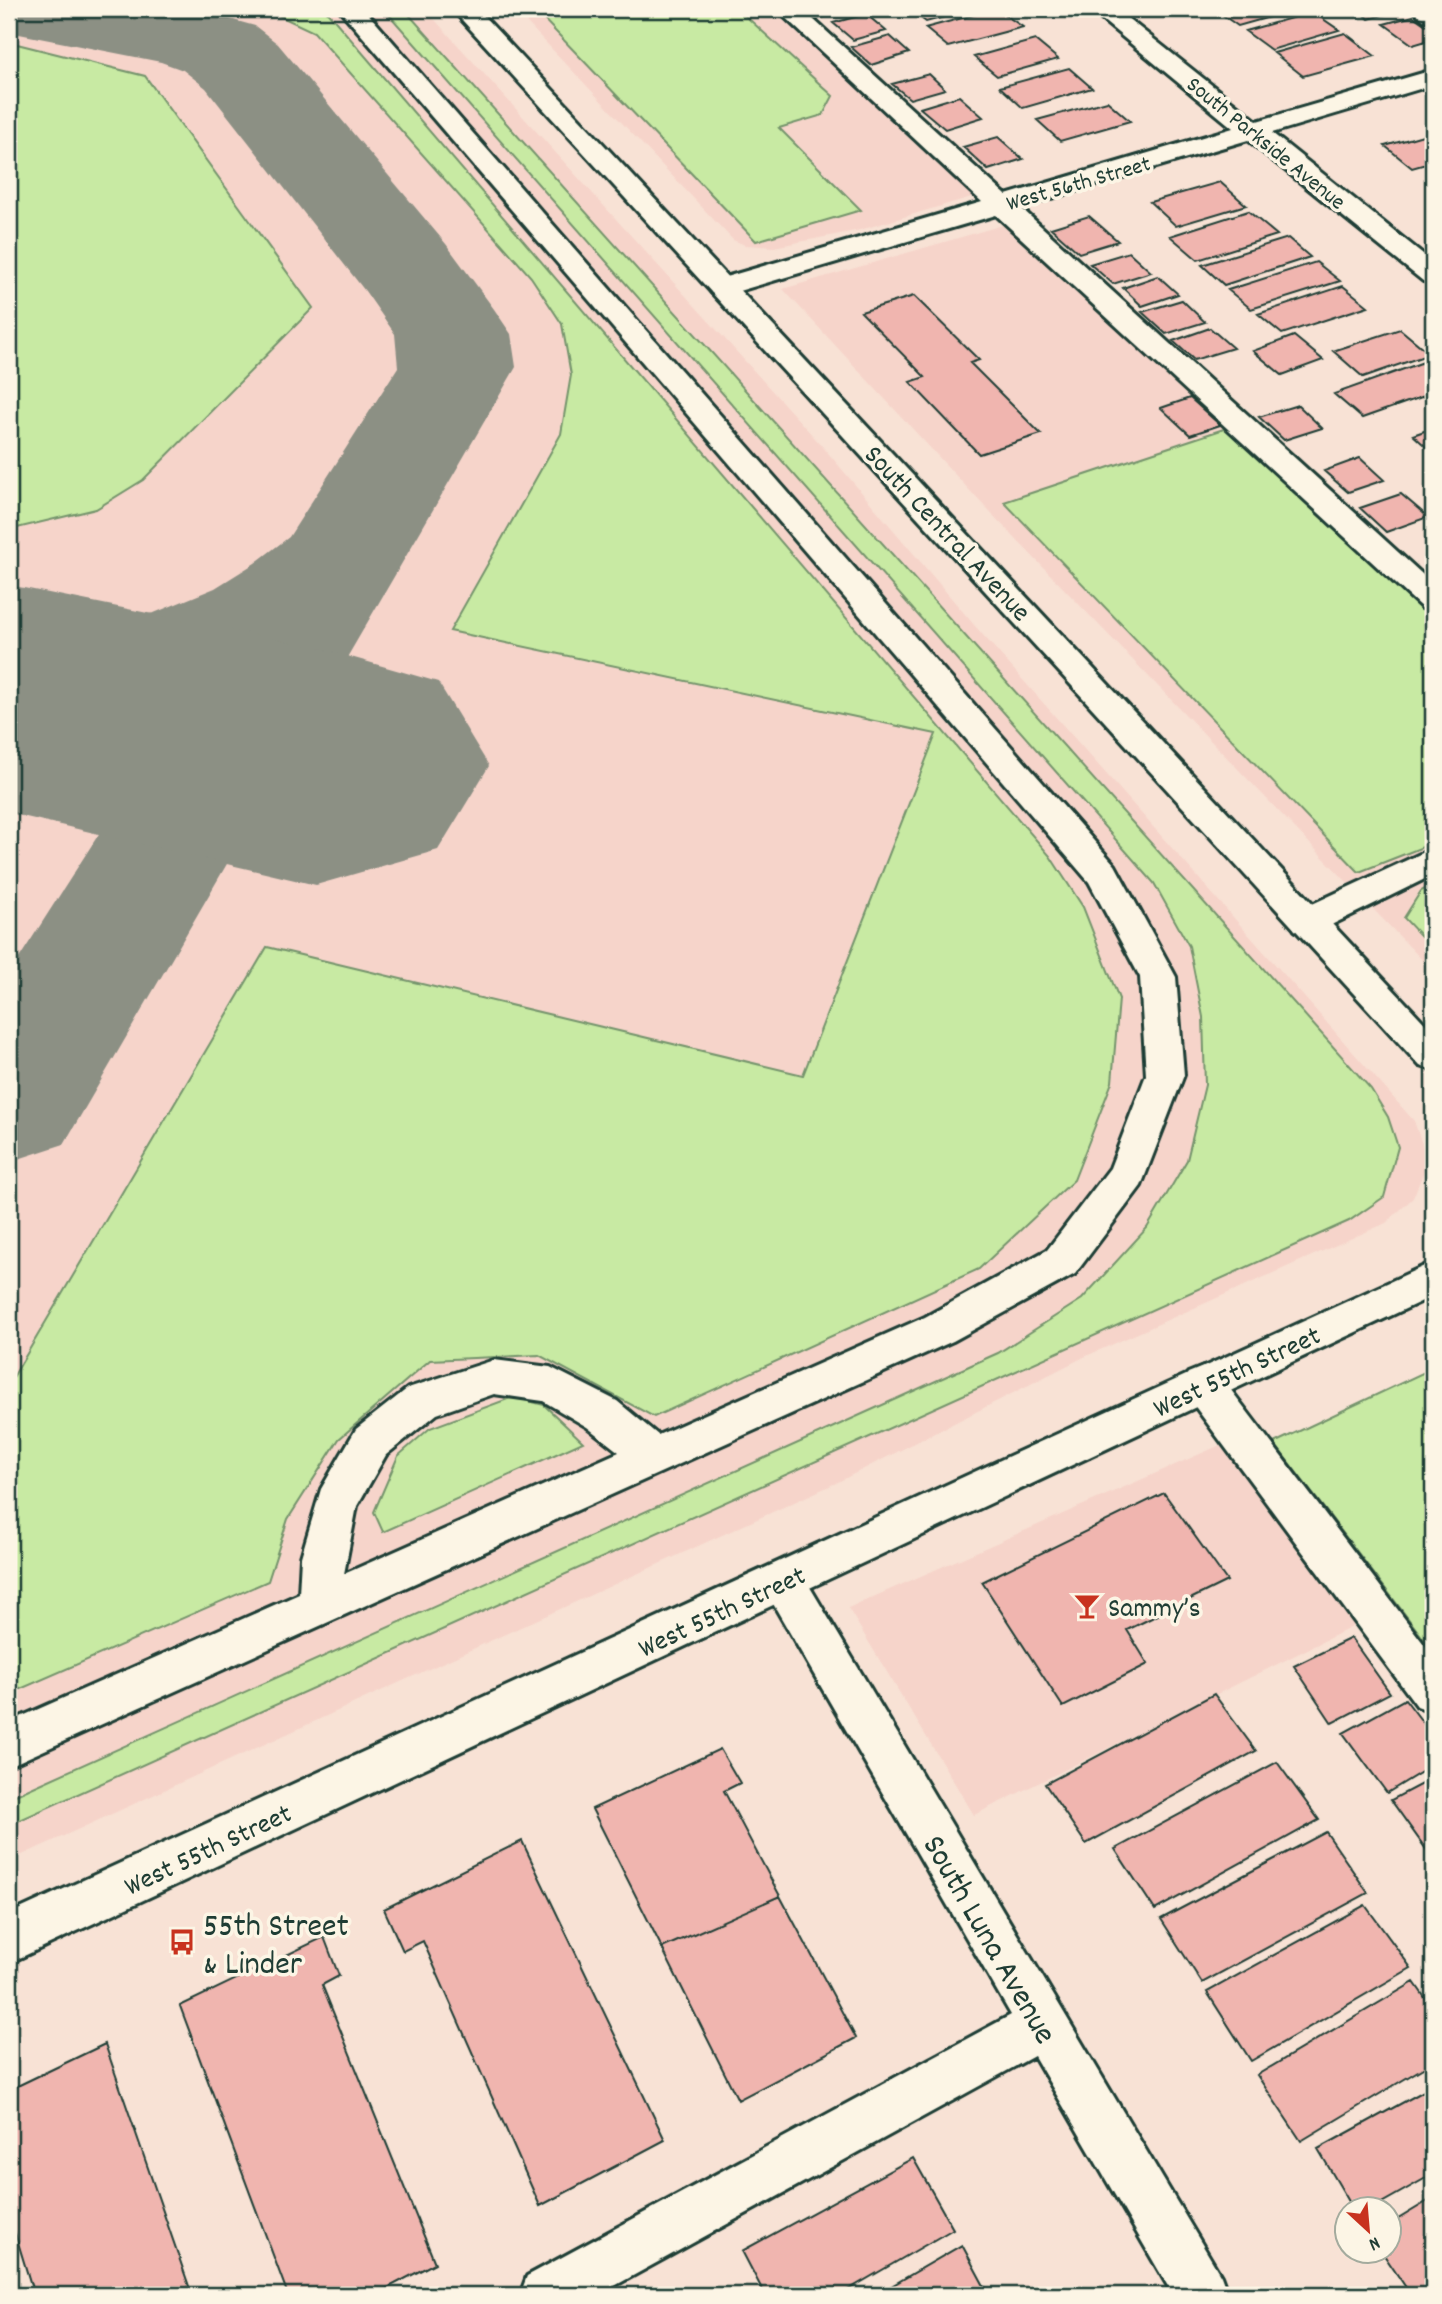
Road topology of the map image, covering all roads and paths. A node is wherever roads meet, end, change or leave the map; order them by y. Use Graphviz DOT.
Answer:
graph roads {
  1 [pos="351,9"];
  2 [pos="464,9"];
  3 [pos="789,9"];
  4 [pos="1101,9"];
  5 [pos="1424,9"];
  6 [pos="1433,15"];
  7 [pos="1433,77"];
  8 [pos="1252,130"];
  9 [pos="1003,204"];
  10 [pos="1433,275"];
  11 [pos="722,287"];
  12 [pos="1433,601"];
  13 [pos="1433,860"];
  14 [pos="1308,921"];
  15 [pos="1433,1056"];
  16 [pos="1433,1278"];
  17 [pos="1203,1385"];
  18 [pos="654,1455"];
  19 [pos="783,1581"];
  20 [pos="320,1605"];
  21 [pos="1433,1691"];
  22 [pos="9,1744"];
  23 [pos="9,1939"];
  24 [pos="1042,2025"];
  25 [pos="546,2295"];
  26 [pos="1202,2295"];
  1 -- 18 [label="main road"];
  2 -- 11 [label="main road, South Central Avenue"];
  3 -- 9 [label="main road"];
  4 -- 8 [label="main road, South Parkside Avenue"];
  5 -- 6 [label="main road"];
  7 -- 8 [label="main road, West 56th Street"];
  8 -- 9 [label="main road, West 56th Street"];
  8 -- 10 [label="main road, South Parkside Avenue"];
  9 -- 11 [label="main road, West 56th Street"];
  9 -- 12 [label="main road"];
  11 -- 14 [label="main road, South Central Avenue"];
  13 -- 14 [label="main road"];
  14 -- 15 [label="main road, South Central Avenue"];
  16 -- 17 [label="main road, West 55th Street"];
  17 -- 19 [label="main road, West 55th Street"];
  17 -- 21 [label="main road"];
  18 -- 20 [label="main road"];
  18 -- 20 [label="main road"];
  19 -- 23 [label="main road, West 55th Street"];
  19 -- 24 [label="main road, South Luna Avenue"];
  20 -- 22 [label="main road"];
  24 -- 25 [label="main road"];
  24 -- 26 [label="main road, South Luna Avenue"];
}
